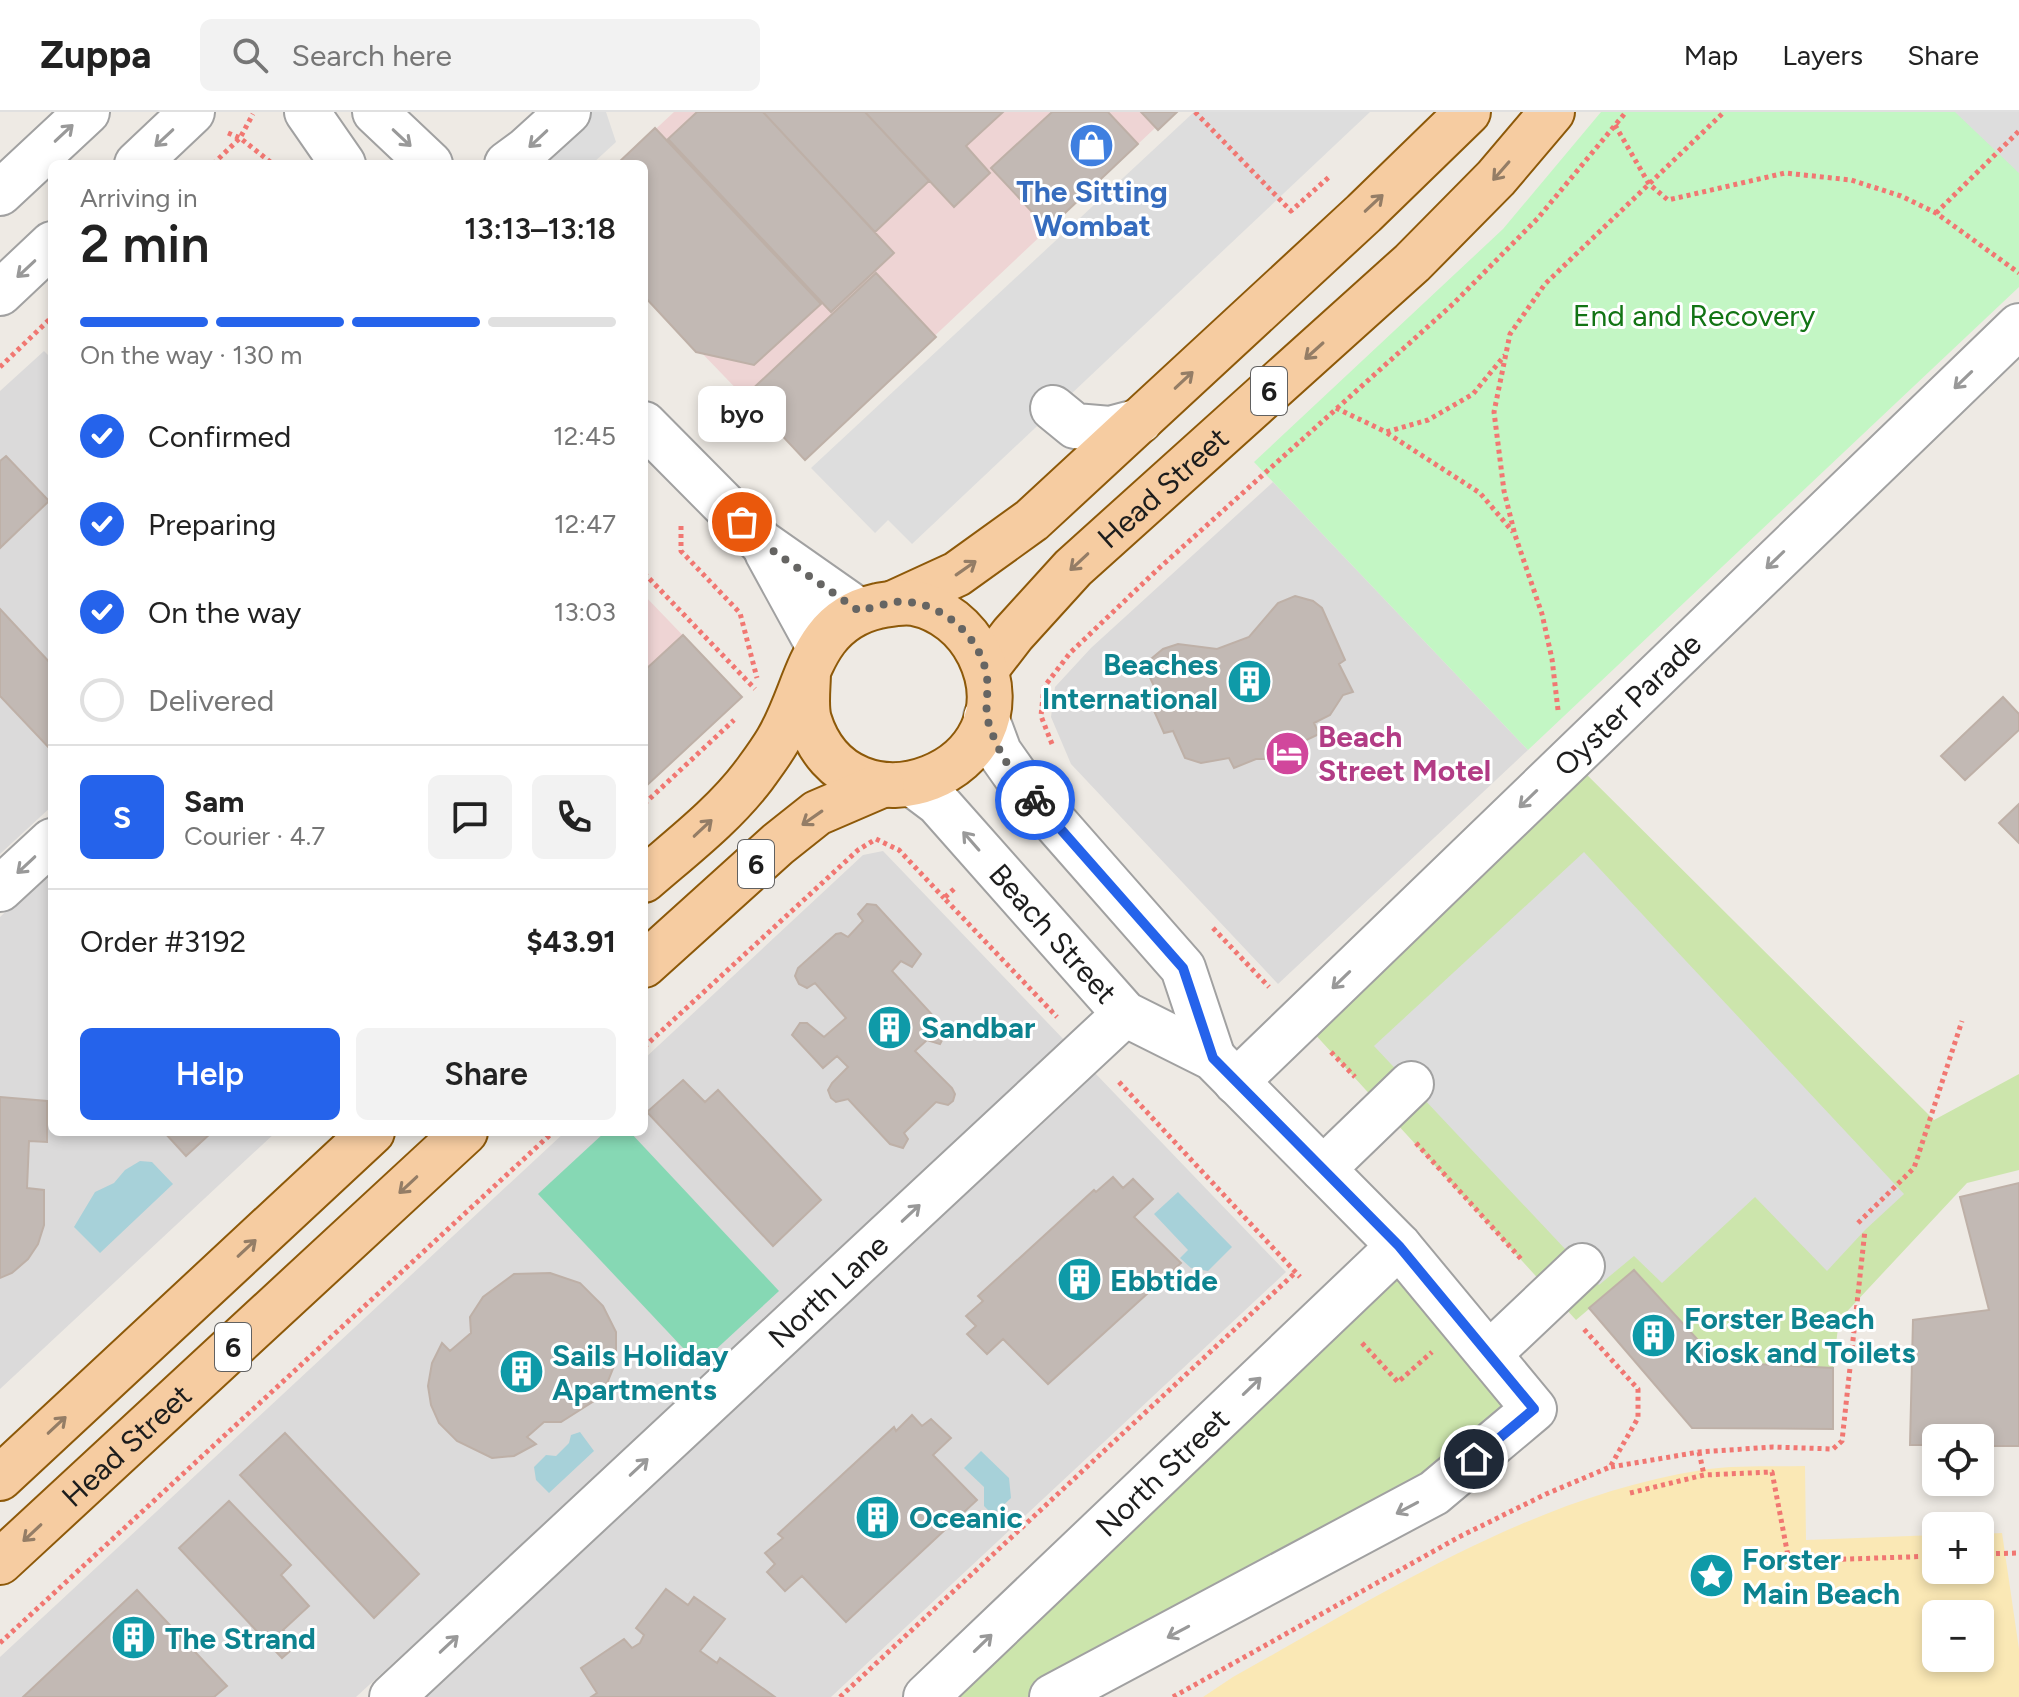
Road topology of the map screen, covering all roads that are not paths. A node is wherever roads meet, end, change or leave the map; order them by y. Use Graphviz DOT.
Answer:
graph roads {
  1 [pos="87,112"];
  2 [pos="307,112"];
  3 [pos="375,112"];
  4 [pos="568,112"];
  5 [pos="1468,112"];
  6 [pos="1552,112"];
  7 [pos="203,119"];
  8 [pos="143,160"];
  9 [pos="340,160"];
  10 [pos="426,160"];
  11 [pos="512,160"];
  12 [pos="0,193"];
  13 [pos="48,248"];
  14 [pos="0,293"];
  15 [pos="2019,326"];
  16 [pos="1053,408"];
  17 [pos="1140,421"];
  18 [pos="648,428"];
  19 [pos="762,543"];
  20 [pos="878,606"];
  21 [pos="813,659"];
  22 [pos="986,669"];
  23 [pos="986,717"];
  24 [pos="898,785"];
  25 [pos="48,845"];
  26 [pos="648,876"];
  27 [pos="0,889"];
  28 [pos="648,961"];
  29 [pos="1125,1014"];
  30 [pos="1224,1070"];
  31 [pos="1398,1097"];
  32 [pos="368,1136"];
  33 [pos="461,1136"];
  34 [pos="1323,1169"];
  35 [pos="1399,1246"];
  36 [pos="1582,1266"];
  37 [pos="1489,1354"];
  38 [pos="0,1478"];
  39 [pos="0,1562"];
  40 [pos="392,1697"];
  41 [pos="926,1697"];
  42 [pos="1052,1697"];
  12 -- 1 [label="street, one-way"];
  2 -- 9 [label="street"];
  3 -- 10 [label="street, one-way"];
  4 -- 11 [label="street, one-way"];
  17 -- 5 [label="main road, Head Street / 6, one-way"];
  6 -- 22 [label="main road, Head Street / 6, one-way"];
  7 -- 8 [label="street, one-way"];
  13 -- 14 [label="street, one-way"];
  15 -- 30 [label="street, Oyster Parade, one-way"];
  16 -- 17 [label="street"];
  20 -- 17 [label="main road, Head Street / 6, one-way"];
  18 -- 19 [label="street"];
  19 -- 20 [label="street"];
  19 -- 21 [label="street"];
  20 -- 21 [label="main road, 6"];
  20 -- 22 [label="main road, 6"];
  21 -- 24 [label="main road"];
  26 -- 21 [label="main road, 6, one-way"];
  22 -- 23 [label="main road, 6"];
  23 -- 24 [label="main road, 6"];
  23 -- 30 [label="street, Beach Street"];
  24 -- 28 [label="main road, 6, one-way"];
  29 -- 24 [label="street, Beach Street, one-way"];
  25 -- 27 [label="street, one-way"];
  29 -- 30 [label="street, Beach Street"];
  40 -- 29 [label="street, North Lane, one-way"];
  30 -- 34 [label="street, Beach Street"];
  31 -- 34 [label="street"];
  38 -- 32 [label="main road, Head Street / 6, one-way"];
  33 -- 39 [label="main road, Head Street / 6, one-way"];
  34 -- 35 [label="street, Beach Street"];
  35 -- 37 [label="street, Beach Street"];
  41 -- 35 [label="street, North Street, one-way"];
  36 -- 37 [label="street"];
  37 -- 42 [label="street, Beach Street, one-way"];
}
